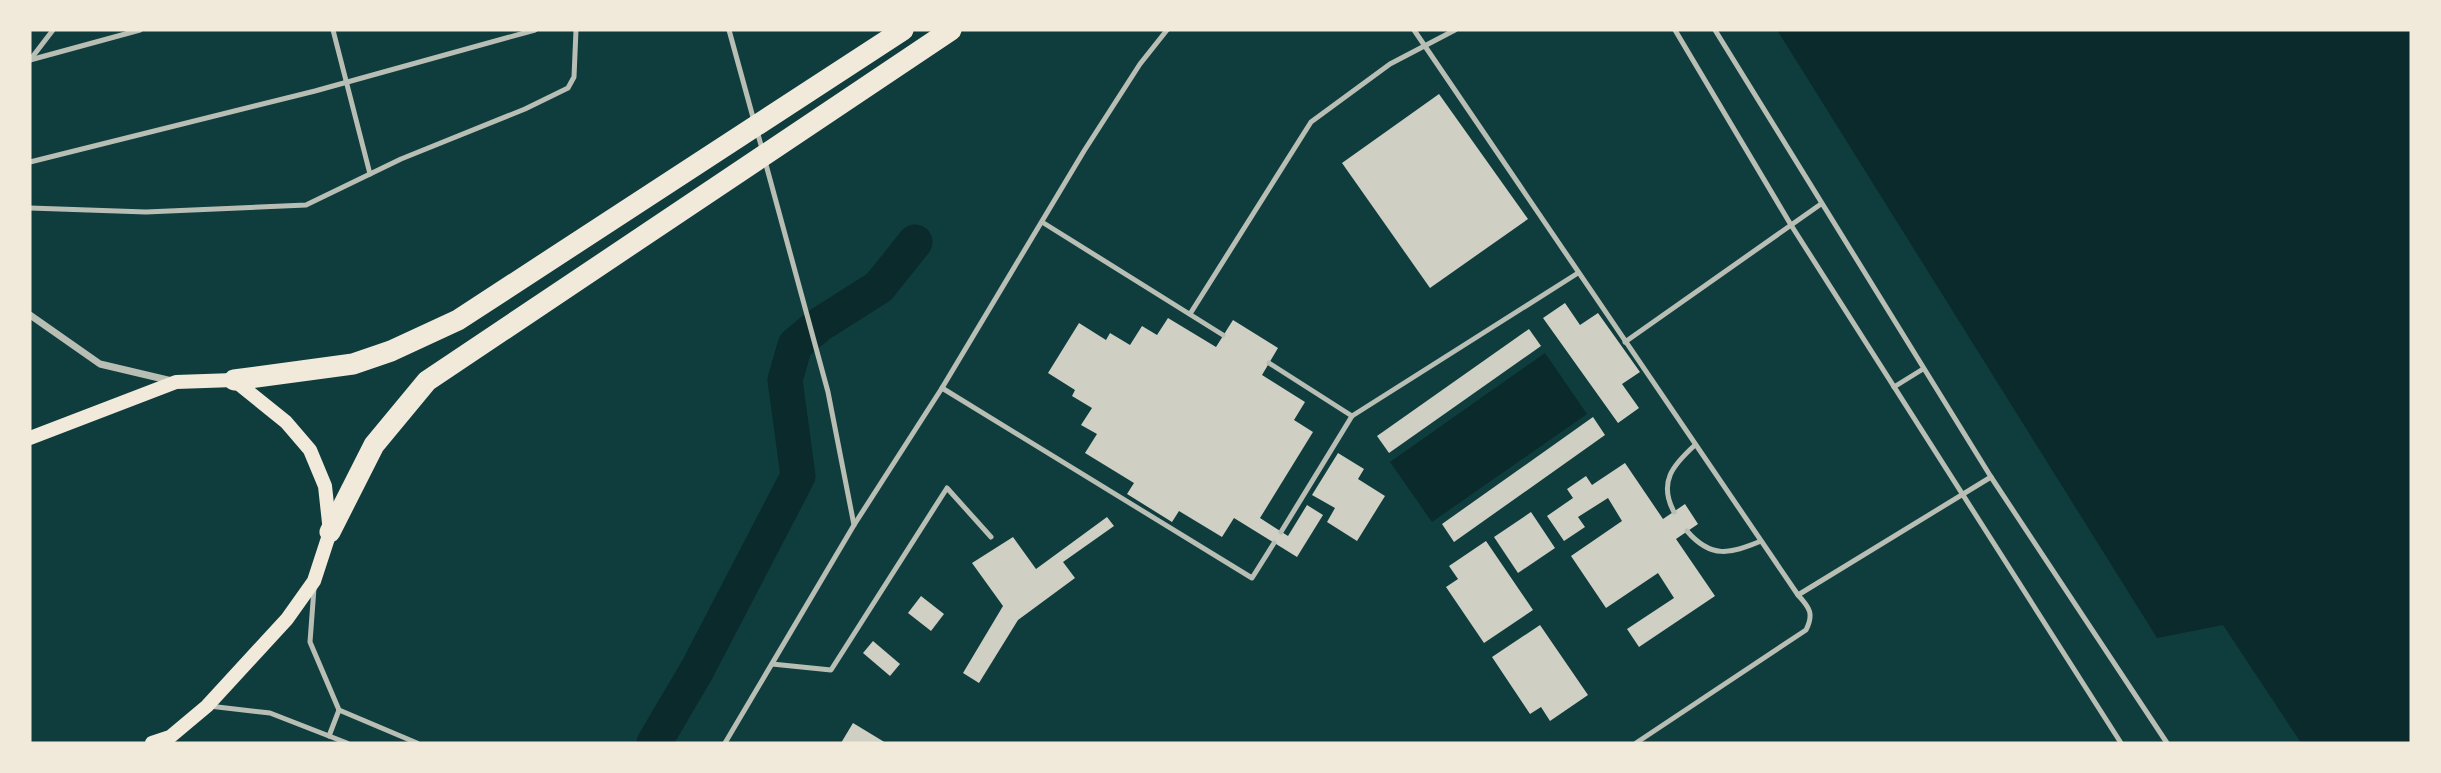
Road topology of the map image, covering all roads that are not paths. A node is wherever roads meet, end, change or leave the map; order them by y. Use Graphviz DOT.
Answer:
graph roads {
  1 [pos="53,30"];
  2 [pos="140,30"];
  3 [pos="333,30"];
  4 [pos="535,30"];
  5 [pos="576,30"];
  6 [pos="729,30"];
  7 [pos="903,30"];
  8 [pos="951,30"];
  9 [pos="1167,30"];
  10 [pos="1414,30"];
  11 [pos="1455,30"];
  12 [pos="1675,30"];
  13 [pos="1715,30"];
  14 [pos="1428,46"];
  15 [pos="30,60"];
  16 [pos="344,83"];
  17 [pos="30,162"];
  18 [pos="370,174"];
  19 [pos="1821,204"];
  20 [pos="30,208"];
  21 [pos="1042,222"];
  22 [pos="1791,225"];
  23 [pos="1578,274"];
  24 [pos="1190,314"];
  25 [pos="30,315"];
  26 [pos="1223,335"];
  27 [pos="1625,342"];
  28 [pos="1269,363"];
  29 [pos="1923,369"];
  30 [pos="234,380"];
  31 [pos="176,382"];
  32 [pos="1894,387"];
  33 [pos="942,388"];
  34 [pos="1352,416"];
  35 [pos="30,439"];
  36 [pos="1695,445"];
  37 [pos="1991,477"];
  38 [pos="1963,494"];
  39 [pos="1674,512"];
  40 [pos="855,525"];
  41 [pos="1687,531"];
  42 [pos="330,532"];
  43 [pos="1281,532"];
  44 [pos="991,537"];
  45 [pos="1761,541"];
  46 [pos="1274,543"];
  47 [pos="314,581"];
  48 [pos="1798,595"];
  49 [pos="772,664"];
  50 [pos="207,706"];
  51 [pos="340,710"];
  52 [pos="329,736"];
  53 [pos="168,740"];
  54 [pos="152,743"];
  55 [pos="347,743"];
  56 [pos="417,743"];
  57 [pos="725,743"];
  58 [pos="1636,743"];
  59 [pos="2121,743"];
  60 [pos="2167,743"];
  1 -- 15 [label="lane"];
  2 -- 15 [label="lane"];
  3 -- 16 [label="lane"];
  4 -- 16 [label="lane"];
  5 -- 18 [label="lane"];
  6 -- 40 [label="lane"];
  7 -- 30 [label="highway"];
  8 -- 42 [label="highway"];
  9 -- 21 [label="lane"];
  10 -- 14 [label="lane"];
  11 -- 14 [label="lane"];
  12 -- 22 [label="lane"];
  13 -- 19 [label="lane"];
  14 -- 23 [label="lane"];
  14 -- 24 [label="lane"];
  16 -- 17 [label="lane"];
  16 -- 18 [label="lane"];
  18 -- 20 [label="lane"];
  19 -- 22 [label="lane"];
  19 -- 29 [label="lane"];
  21 -- 24 [label="lane"];
  21 -- 33 [label="lane"];
  22 -- 27 [label="lane"];
  22 -- 32 [label="lane"];
  23 -- 27 [label="lane"];
  23 -- 34 [label="lane"];
  24 -- 26 [label="lane"];
  25 -- 31 [label="street"];
  27 -- 36 [label="lane"];
  28 -- 34 [label="lane"];
  29 -- 32 [label="lane"];
  29 -- 37 [label="lane"];
  30 -- 31 [label="main road"];
  30 -- 42 [label="main road"];
  31 -- 35 [label="main road"];
  32 -- 38 [label="lane"];
  33 -- 40 [label="lane"];
  33 -- 46 [label="lane"];
  34 -- 43 [label="lane"];
  36 -- 39 [label="lane"];
  36 -- 45 [label="lane"];
  37 -- 38 [label="lane"];
  37 -- 60 [label="lane"];
  38 -- 48 [label="lane"];
  38 -- 59 [label="lane"];
  40 -- 49 [label="lane"];
  41 -- 45 [label="lane"];
  42 -- 47 [label="main road"];
  44 -- 49 [label="lane"];
  45 -- 48 [label="lane"];
  47 -- 50 [label="main road"];
  47 -- 51 [label="lane"];
  48 -- 58 [label="lane"];
  49 -- 57 [label="lane"];
  50 -- 52 [label="lane"];
  50 -- 53 [label="main road"];
  51 -- 52 [label="lane"];
  51 -- 56 [label="lane"];
  52 -- 55 [label="lane"];
  53 -- 54 [label="main road"];
}
